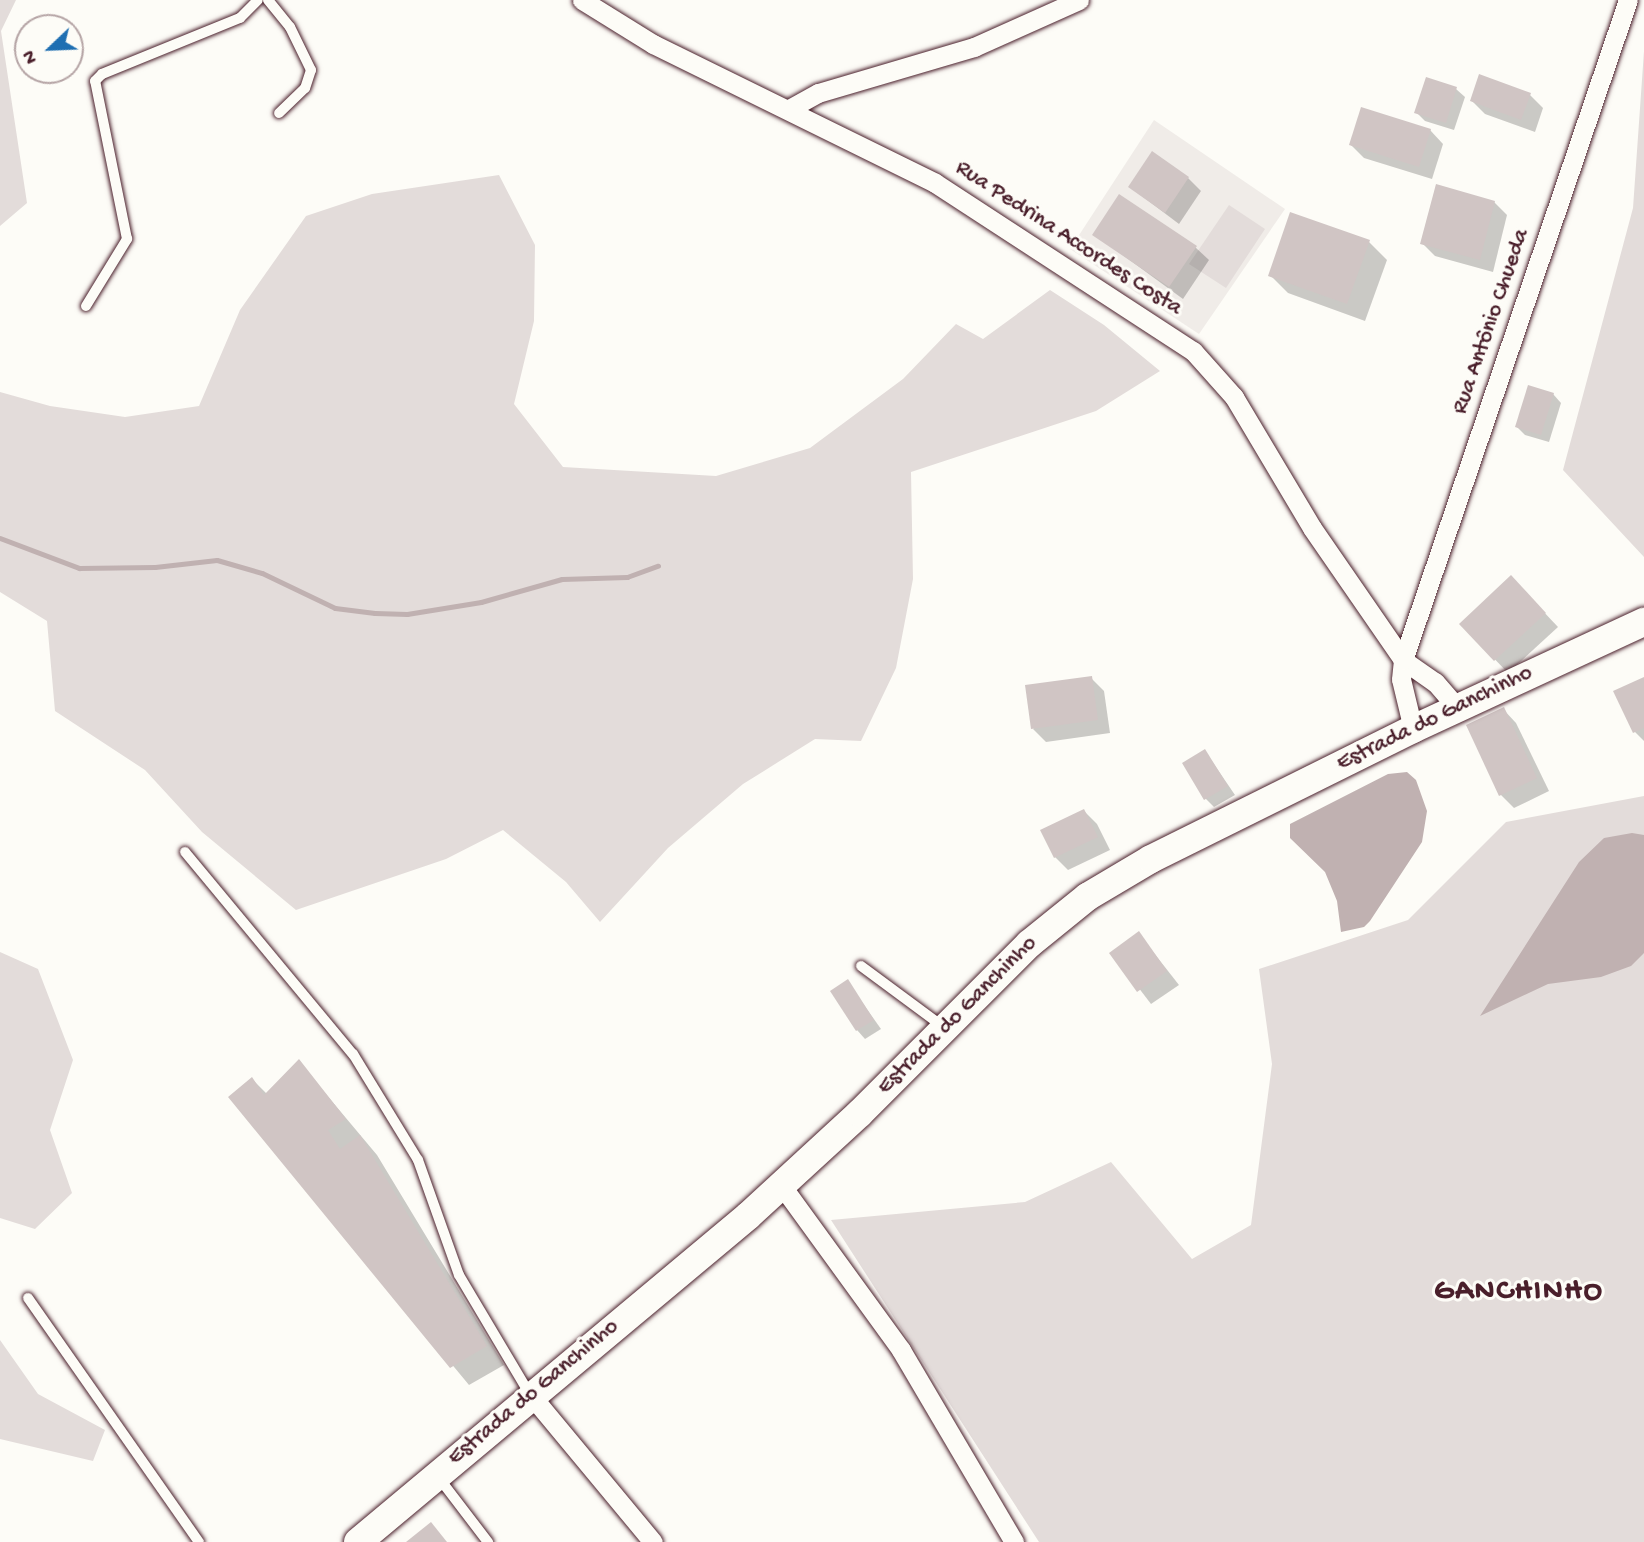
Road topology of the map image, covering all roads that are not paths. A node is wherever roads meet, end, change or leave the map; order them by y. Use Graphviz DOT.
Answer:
graph roads {
  1 [pos="258,0"];
  2 [pos="268,0"];
  3 [pos="582,0"];
  4 [pos="1079,0"];
  5 [pos="1628,0"];
  6 [pos="789,109"];
  7 [pos="279,113"];
  8 [pos="86,306"];
  9 [pos="1644,622"];
  10 [pos="1403,660"];
  11 [pos="1457,707"];
  12 [pos="1413,729"];
  13 [pos="185,852"];
  14 [pos="861,966"];
  15 [pos="945,1028"];
  16 [pos="782,1186"];
  17 [pos="28,1298"];
  18 [pos="530,1394"];
  19 [pos="436,1474"];
  20 [pos="370,1538"];
  21 [pos="199,1542"];
  22 [pos="488,1542"];
  23 [pos="653,1542"];
  24 [pos="1014,1542"];
  1 -- 8 [label="lane"];
  2 -- 7 [label="lane"];
  3 -- 6 [label="street, Rua Pedrina Accordes Costa"];
  4 -- 6 [label="street"];
  5 -- 10 [label="street, Rua Antônio Chueda"];
  6 -- 10 [label="street, Rua Pedrina Accordes Costa"];
  9 -- 11 [label="street, Estrada do Ganchinho"];
  10 -- 11 [label="street, Rua Pedrina Accordes Costa"];
  10 -- 12 [label="street"];
  11 -- 12 [label="street, Estrada do Ganchinho"];
  12 -- 15 [label="street, Estrada do Ganchinho"];
  13 -- 18 [label="lane"];
  14 -- 15 [label="lane"];
  15 -- 16 [label="street, Estrada do Ganchinho"];
  16 -- 18 [label="street, Estrada do Ganchinho"];
  16 -- 24 [label="street"];
  17 -- 21 [label="lane"];
  18 -- 19 [label="street, Estrada do Ganchinho"];
  18 -- 23 [label="street"];
  19 -- 20 [label="street, Estrada do Ganchinho"];
  19 -- 22 [label="lane"];
}
